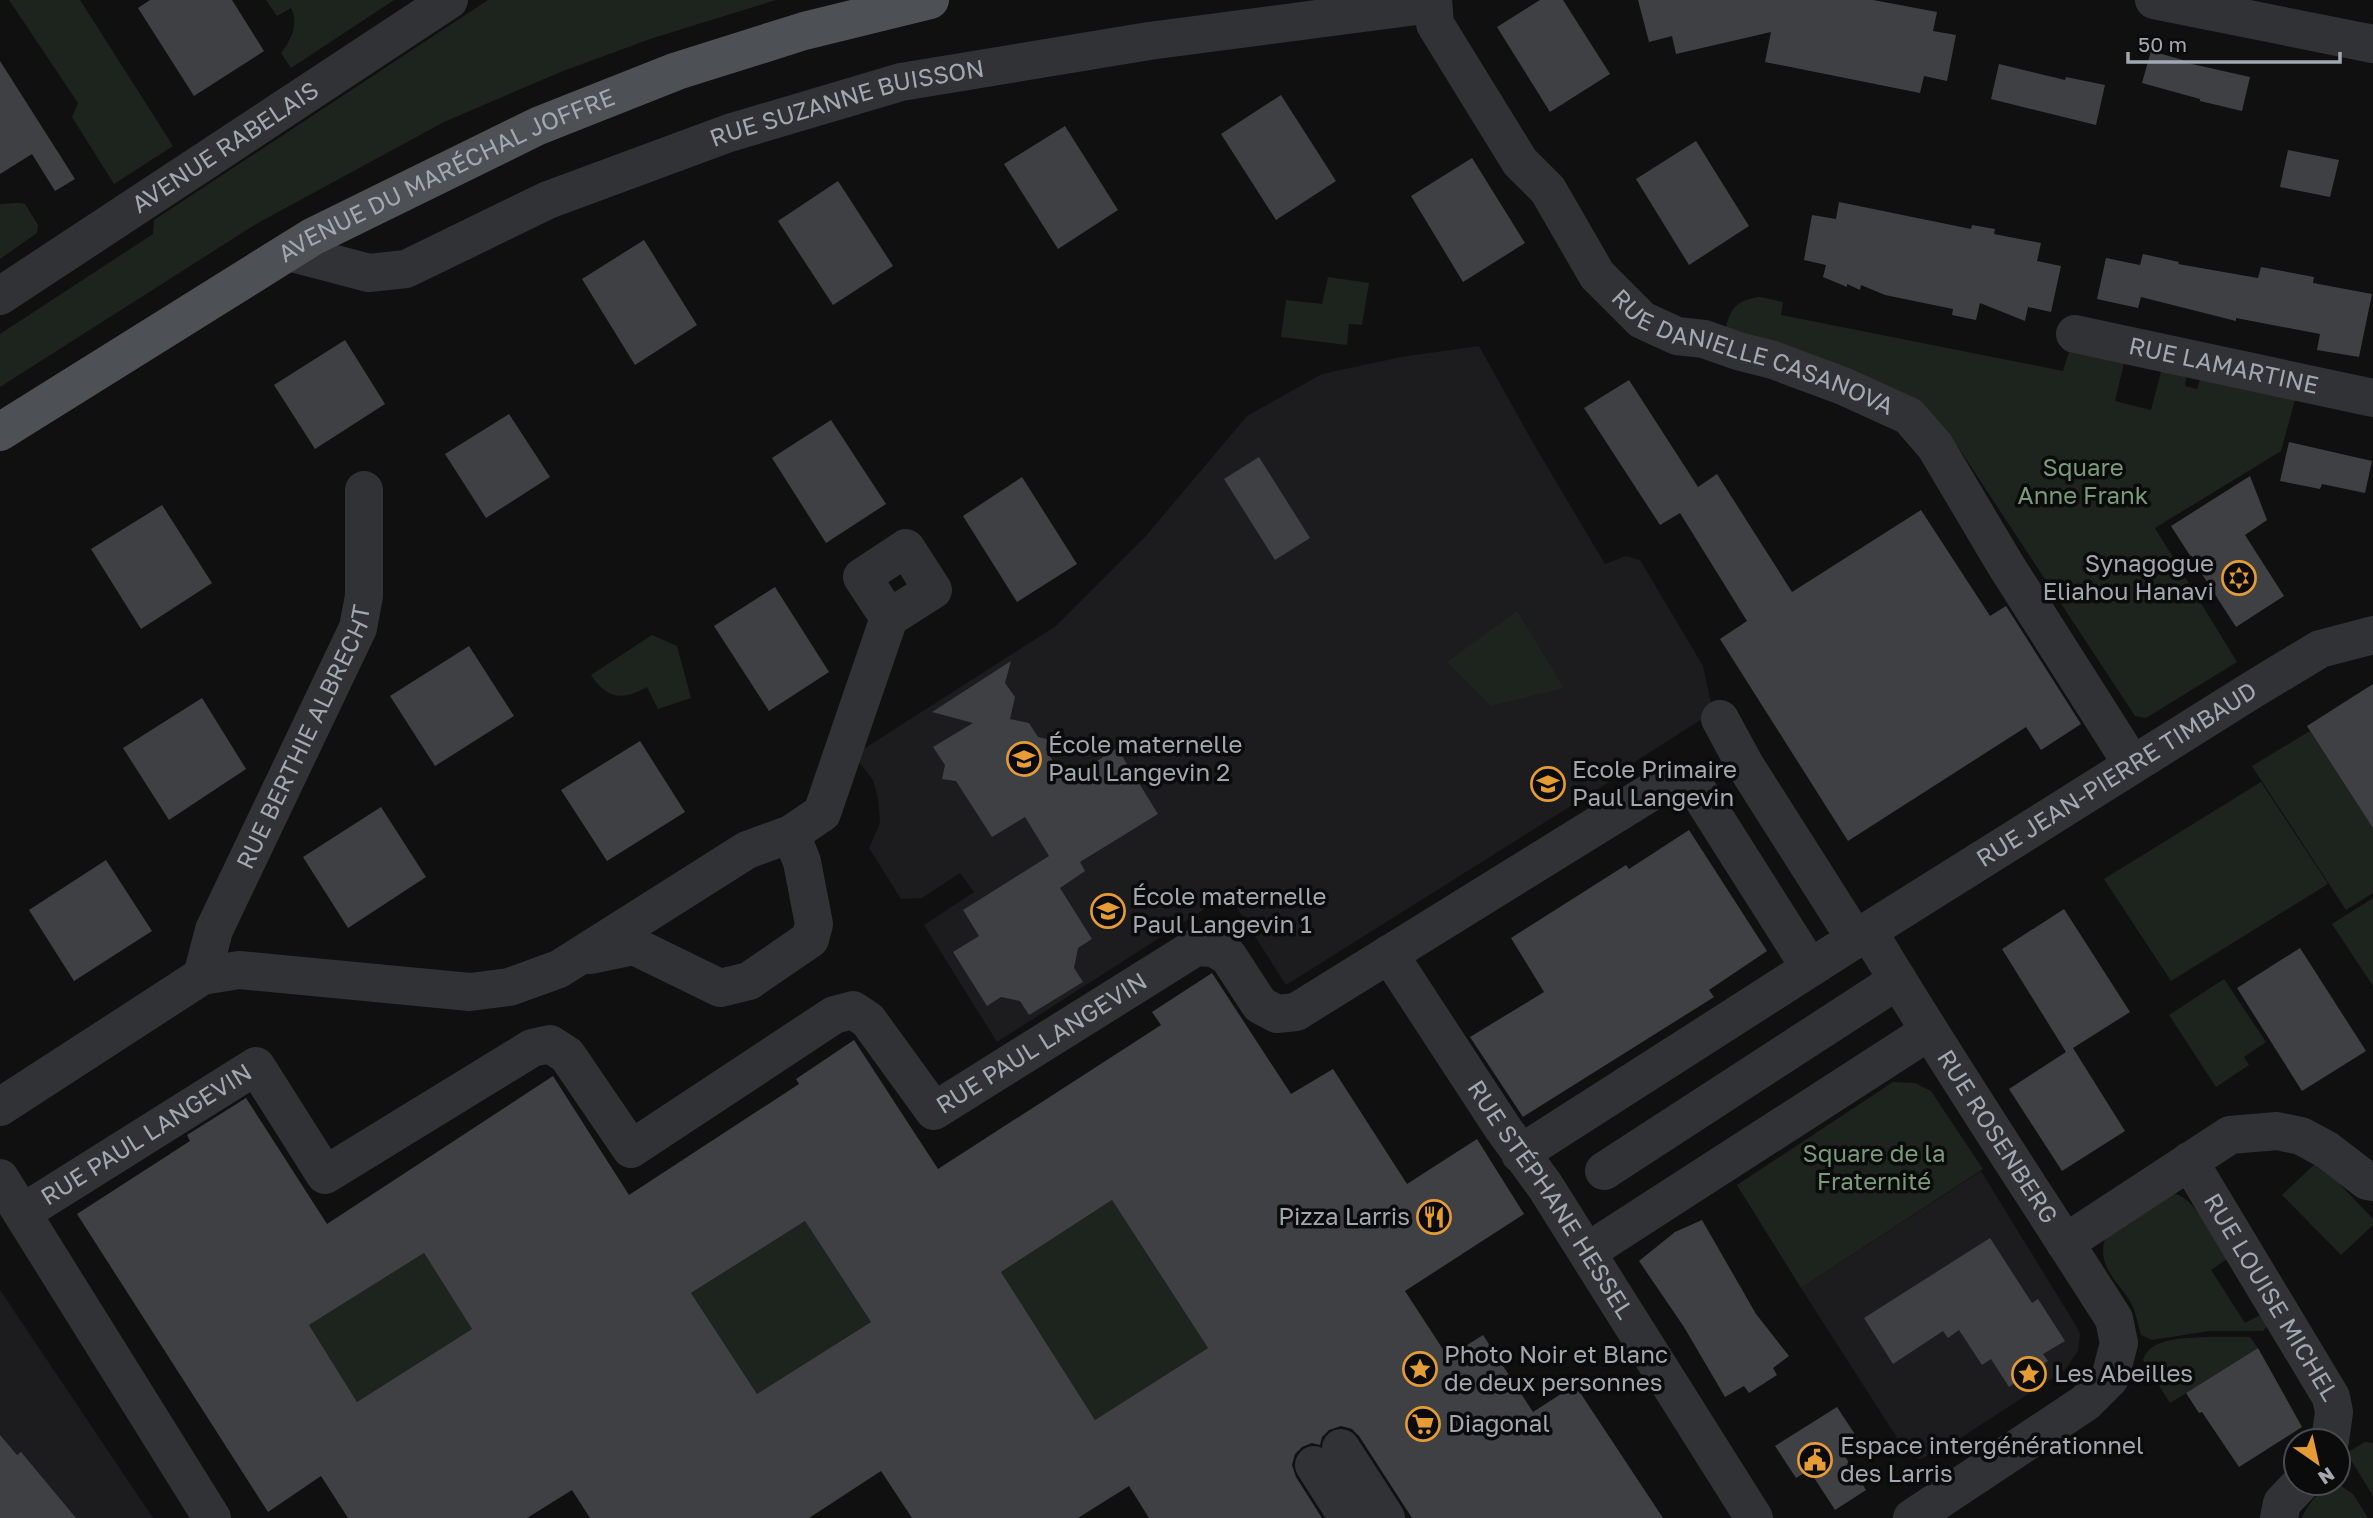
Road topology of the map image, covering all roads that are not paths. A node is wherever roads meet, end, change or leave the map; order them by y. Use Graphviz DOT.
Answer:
graph roads {
  1 [pos="449,0"];
  2 [pos="930,0"];
  3 [pos="2154,0"];
  4 [pos="1433,2"];
  5 [pos="2373,44"];
  6 [pos="289,252"];
  7 [pos="0,296"];
  8 [pos="2076,334"];
  9 [pos="2373,398"];
  10 [pos="0,432"];
  11 [pos="364,490"];
  12 [pos="889,618"];
  13 [pos="2373,635"];
  14 [pos="1720,719"];
  15 [pos="2133,765"];
  16 [pos="791,834"];
  17 [pos="1862,936"];
  18 [pos="1389,954"];
  19 [pos="579,958"];
  20 [pos="1810,968"];
  21 [pos="202,976"];
  22 [pos="1898,980"];
  23 [pos="1928,1032"];
  24 [pos="0,1107"];
  25 [pos="1520,1154"];
  26 [pos="2189,1161"];
  27 [pos="1604,1171"];
  28 [pos="0,1178"];
  29 [pos="2373,1182"];
  30 [pos="11,1220"];
  31 [pos="2066,1243"];
  32 [pos="1587,1252"];
  33 [pos="2332,1427"];
  34 [pos="2288,1497"];
  35 [pos="204,1518"];
  36 [pos="1348,1518"];
  37 [pos="1386,1518"];
  38 [pos="1754,1518"];
  39 [pos="1912,1518"];
  40 [pos="2279,1518"];
  1 -- 7 [label="street, AVENUE RABELAIS"];
  2 -- 6 [label="main road, AVENUE DU MARÉCHAL JOFFRE"];
  3 -- 5 [label="street"];
  4 -- 6 [label="street, RUE SUZANNE BUISSON"];
  4 -- 15 [label="street, RUE DANIELLE CASANOVA"];
  6 -- 10 [label="main road, AVENUE DU MARÉCHAL JOFFRE"];
  8 -- 9 [label="street, RUE LAMARTINE"];
  11 -- 21 [label="street, RUE BERTHIE ALBRECHT"];
  12 -- 16 [label="street"];
  13 -- 15 [label="street, RUE JEAN-PIERRE TIMBAUD"];
  14 -- 17 [label="street, RUE ROSENBERG"];
  15 -- 17 [label="street, RUE JEAN-PIERRE TIMBAUD"];
  16 -- 19 [label="street"];
  16 -- 19 [label="street"];
  17 -- 20 [label="street, RUE JEAN-PIERRE TIMBAUD"];
  17 -- 22 [label="street, RUE ROSENBERG"];
  18 -- 20 [label="street, RUE PAUL LANGEVIN"];
  18 -- 25 [label="street, RUE STÉPHANE HESSEL"];
  18 -- 30 [label="street, RUE PAUL LANGEVIN"];
  19 -- 21 [label="street"];
  20 -- 25 [label="street, RUE JEAN-PIERRE TIMBAUD"];
  21 -- 24 [label="street"];
  22 -- 23 [label="street, RUE ROSENBERG"];
  22 -- 27 [label="street"];
  23 -- 31 [label="street, RUE ROSENBERG"];
  23 -- 32 [label="street"];
  25 -- 32 [label="street, RUE STÉPHANE HESSEL"];
  26 -- 29 [label="street"];
  26 -- 31 [label="street"];
  26 -- 33 [label="street, RUE LOUISE MICHEL"];
  28 -- 30 [label="street"];
  30 -- 35 [label="street"];
  31 -- 39 [label="street, RUE ROSENBERG"];
  32 -- 38 [label="street, RUE STÉPHANE HESSEL"];
  34 -- 40 [label="street"];
  36 -- 37 [label="street"];
}
